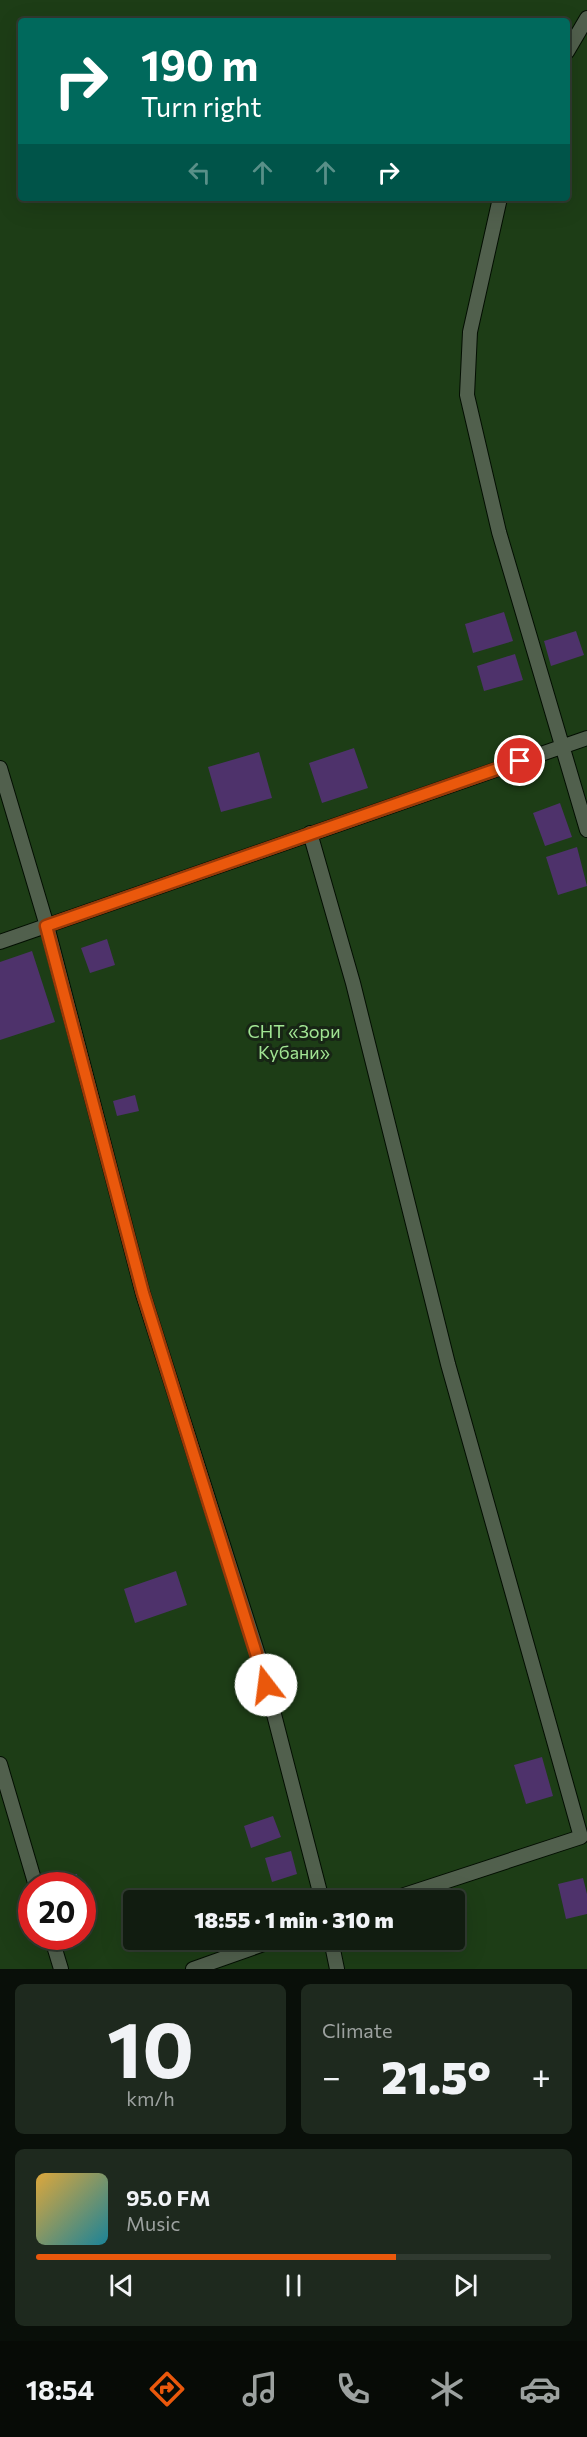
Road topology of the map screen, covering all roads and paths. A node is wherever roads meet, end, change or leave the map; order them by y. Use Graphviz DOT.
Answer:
graph roads {
  1 [pos="587,18"];
  2 [pos="570,47"];
  3 [pos="499,201"];
  4 [pos="587,738"];
  5 [pos="562,747"];
  6 [pos="0,768"];
  7 [pos="587,830"];
  8 [pos="310,833"];
  9 [pos="46,926"];
  10 [pos="0,942"];
  11 [pos="0,1764"];
  12 [pos="32,1872"];
  13 [pos="319,1890"];
  14 [pos="419,1890"];
  15 [pos="55,1950"];
  16 [pos="247,1950"];
  17 [pos="333,1950"];
  18 [pos="61,1969"];
  19 [pos="193,1969"];
  20 [pos="337,1969"];
  1 -- 2 [label="lane"];
  3 -- 5 [label="lane"];
  4 -- 5 [label="lane"];
  5 -- 7 [label="lane"];
  5 -- 8 [label="lane"];
  6 -- 9 [label="lane"];
  8 -- 9 [label="lane"];
  8 -- 14 [label="lane"];
  9 -- 10 [label="lane"];
  9 -- 13 [label="lane"];
  11 -- 12 [label="lane"];
  15 -- 18 [label="lane"];
  16 -- 19 [label="lane"];
  17 -- 20 [label="lane"];
}
